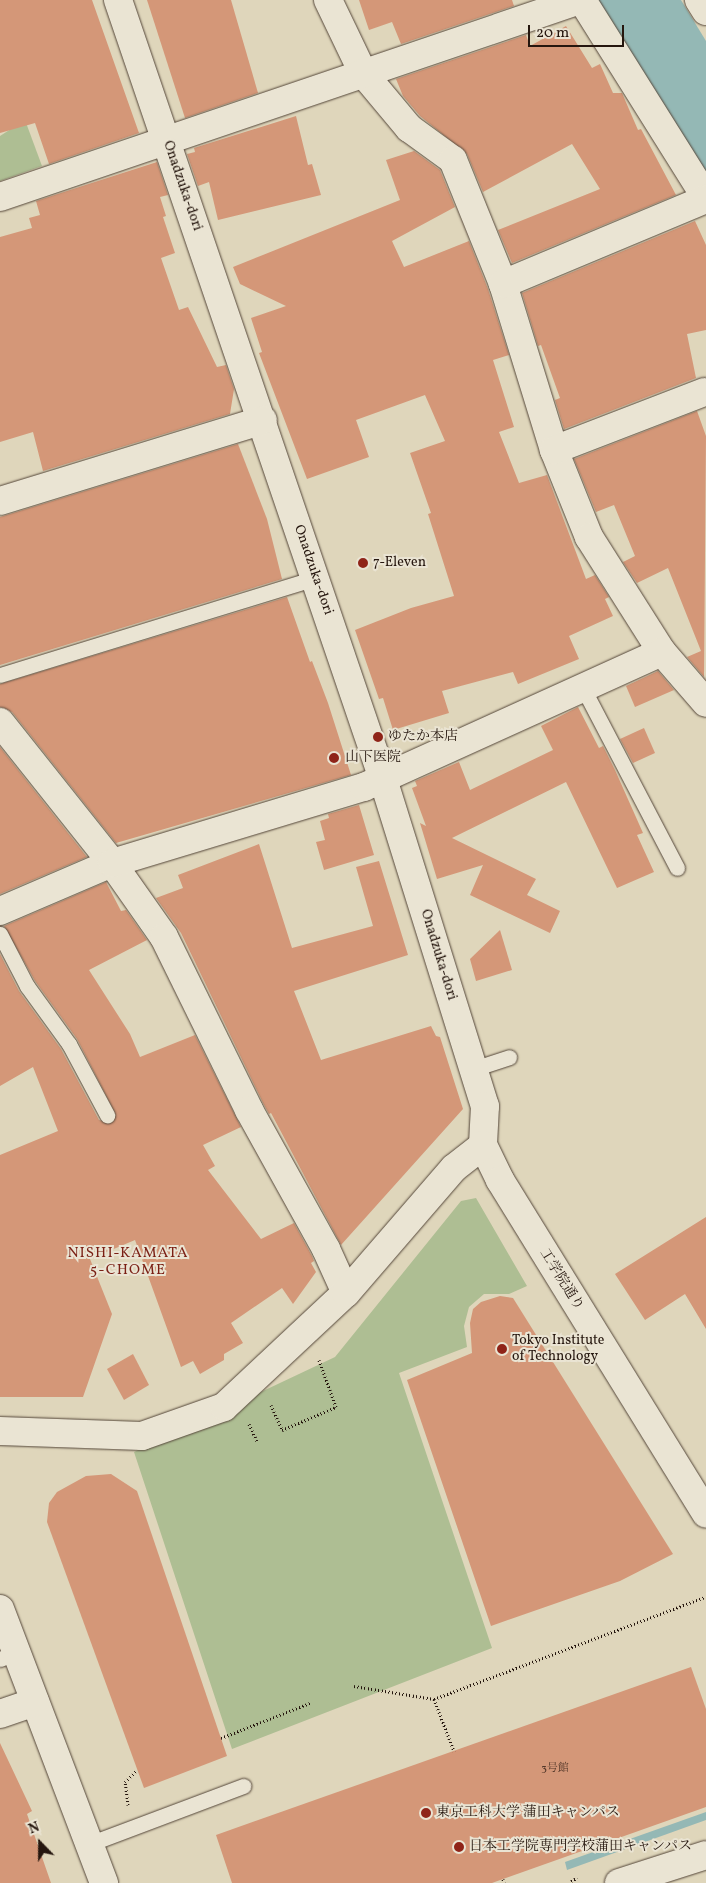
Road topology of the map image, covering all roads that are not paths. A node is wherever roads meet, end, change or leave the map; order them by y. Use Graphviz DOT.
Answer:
graph roads {
  1 [pos="118,0"];
  2 [pos="328,0"];
  3 [pos="581,0"];
  4 [pos="699,0"];
  5 [pos="706,11"];
  6 [pos="363,73"];
  7 [pos="166,142"];
  8 [pos="0,197"];
  9 [pos="706,199"];
  10 [pos="503,284"];
  11 [pos="704,392"];
  12 [pos="263,420"];
  13 [pos="554,450"];
  14 [pos="0,501"];
  15 [pos="316,578"];
  16 [pos="662,652"];
  17 [pos="0,675"];
  18 [pos="583,688"];
  19 [pos="706,703"];
  20 [pos="0,722"];
  21 [pos="383,779"];
  22 [pos="112,863"];
  23 [pos="677,868"];
  24 [pos="0,911"];
  25 [pos="0,934"];
  26 [pos="508,1057"];
  27 [pos="473,1069"];
  28 [pos="107,1115"];
  29 [pos="483,1145"];
  30 [pos="346,1293"];
  31 [pos="0,1431"];
  32 [pos="706,1514"];
  33 [pos="0,1609"];
  34 [pos="8,1655"];
  35 [pos="35,1702"];
  36 [pos="0,1714"];
  37 [pos="243,1786"];
  38 [pos="89,1844"];
  39 [pos="706,1855"];
  40 [pos="104,1883"];
  41 [pos="619,1883"];
  1 -- 7 [label="street, Onadzuka-dori"];
  2 -- 6 [label="street"];
  3 -- 6 [label="street"];
  3 -- 9 [label="street"];
  4 -- 5 [label="street"];
  6 -- 7 [label="street"];
  6 -- 10 [label="street"];
  7 -- 8 [label="street"];
  7 -- 12 [label="street, Onadzuka-dori"];
  9 -- 10 [label="street"];
  10 -- 13 [label="street"];
  11 -- 13 [label="street"];
  12 -- 14 [label="street"];
  12 -- 15 [label="street, Onadzuka-dori"];
  13 -- 16 [label="street"];
  15 -- 17 [label="lane"];
  15 -- 21 [label="street, Onadzuka-dori"];
  16 -- 18 [label="street"];
  16 -- 19 [label="street"];
  18 -- 21 [label="street"];
  18 -- 23 [label="lane"];
  20 -- 22 [label="street"];
  21 -- 22 [label="street"];
  21 -- 27 [label="street, Onadzuka-dori"];
  22 -- 24 [label="street"];
  22 -- 30 [label="street"];
  25 -- 28 [label="lane"];
  26 -- 27 [label="lane"];
  27 -- 29 [label="street, Onadzuka-dori"];
  29 -- 30 [label="street"];
  29 -- 32 [label="street, 工学院通り"];
  30 -- 31 [label="street"];
  33 -- 34 [label="street"];
  34 -- 35 [label="street"];
  35 -- 36 [label="street"];
  35 -- 38 [label="street"];
  37 -- 38 [label="lane"];
  38 -- 40 [label="street"];
  39 -- 41 [label="street"];
}
